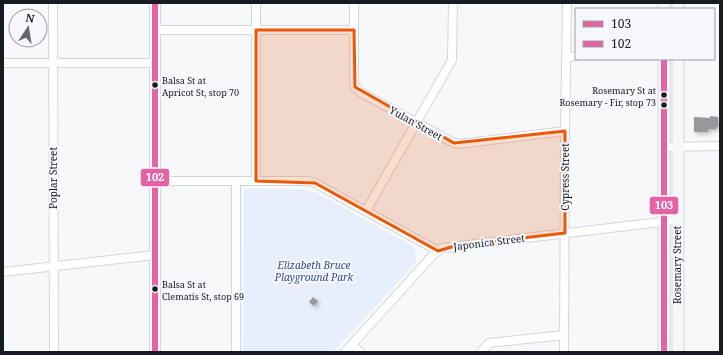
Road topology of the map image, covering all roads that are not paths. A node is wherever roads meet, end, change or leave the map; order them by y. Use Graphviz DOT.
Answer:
graph roads {
  1 [pos="53,3"];
  2 [pos="155,3"];
  3 [pos="256,3"];
  4 [pos="354,3"];
  5 [pos="453,3"];
  6 [pos="567,3"];
  7 [pos="155,30"];
  8 [pos="256,30"];
  9 [pos="354,30"];
  10 [pos="567,56"];
  11 [pos="575,56"];
  12 [pos="664,60"];
  13 [pos="678,60"];
  14 [pos="3,63"];
  15 [pos="53,63"];
  16 [pos="155,63"];
  17 [pos="415,123"];
  18 [pos="565,131"];
  19 [pos="720,146"];
  20 [pos="665,147"];
  21 [pos="678,147"];
  22 [pos="155,180"];
  23 [pos="256,181"];
  24 [pos="236,182"];
  25 [pos="366,211"];
  26 [pos="677,220"];
  27 [pos="664,221"];
  28 [pos="565,233"];
  29 [pos="438,251"];
  30 [pos="155,255"];
  31 [pos="53,266"];
  32 [pos="3,272"];
  33 [pos="564,336"];
  34 [pos="352,344"];
  35 [pos="54,352"];
  36 [pos="155,352"];
  37 [pos="236,352"];
  38 [pos="344,352"];
  39 [pos="360,352"];
  40 [pos="481,352"];
  41 [pos="564,352"];
  42 [pos="664,352"];
  43 [pos="678,352"];
  1 -- 15 [label="street, Poplar Street"];
  2 -- 7 [label="street"];
  3 -- 8 [label="street"];
  4 -- 9 [label="street, Yulan Street"];
  5 -- 17 [label="street"];
  6 -- 10 [label="street, Cypress Street"];
  7 -- 8 [label="street"];
  7 -- 16 [label="street"];
  8 -- 9 [label="street"];
  8 -- 23 [label="street"];
  9 -- 17 [label="street, Yulan Street"];
  10 -- 11 [label="street"];
  10 -- 18 [label="street, Cypress Street"];
  12 -- 20 [label="main road, Rosemary Street"];
  13 -- 21 [label="main road, Rosemary Street"];
  14 -- 15 [label="street"];
  15 -- 16 [label="street"];
  15 -- 31 [label="street, Poplar Street"];
  16 -- 22 [label="street"];
  17 -- 18 [label="street, Yulan Street"];
  17 -- 25 [label="street"];
  18 -- 28 [label="street, Cypress Street"];
  19 -- 21 [label="street"];
  20 -- 21 [label="street"];
  20 -- 27 [label="main road, Rosemary Street"];
  21 -- 26 [label="main road, Rosemary Street"];
  22 -- 24 [label="street"];
  22 -- 30 [label="street"];
  23 -- 24 [label="street"];
  23 -- 25 [label="street"];
  24 -- 37 [label="street"];
  25 -- 29 [label="street"];
  26 -- 27 [label="street, Japonica Street"];
  26 -- 43 [label="main road, Rosemary Street"];
  27 -- 28 [label="street, Japonica Street"];
  27 -- 42 [label="main road, Rosemary Street"];
  28 -- 29 [label="street, Japonica Street"];
  28 -- 33 [label="street, Cypress Street"];
  29 -- 34 [label="street, Japonica Street"];
  30 -- 31 [label="street"];
  30 -- 36 [label="street"];
  31 -- 32 [label="street"];
  31 -- 35 [label="street, Poplar Street"];
  33 -- 40 [label="street"];
  33 -- 41 [label="street, Cypress Street"];
  34 -- 38 [label="street, Japonica Street"];
  34 -- 39 [label="street"];
}
